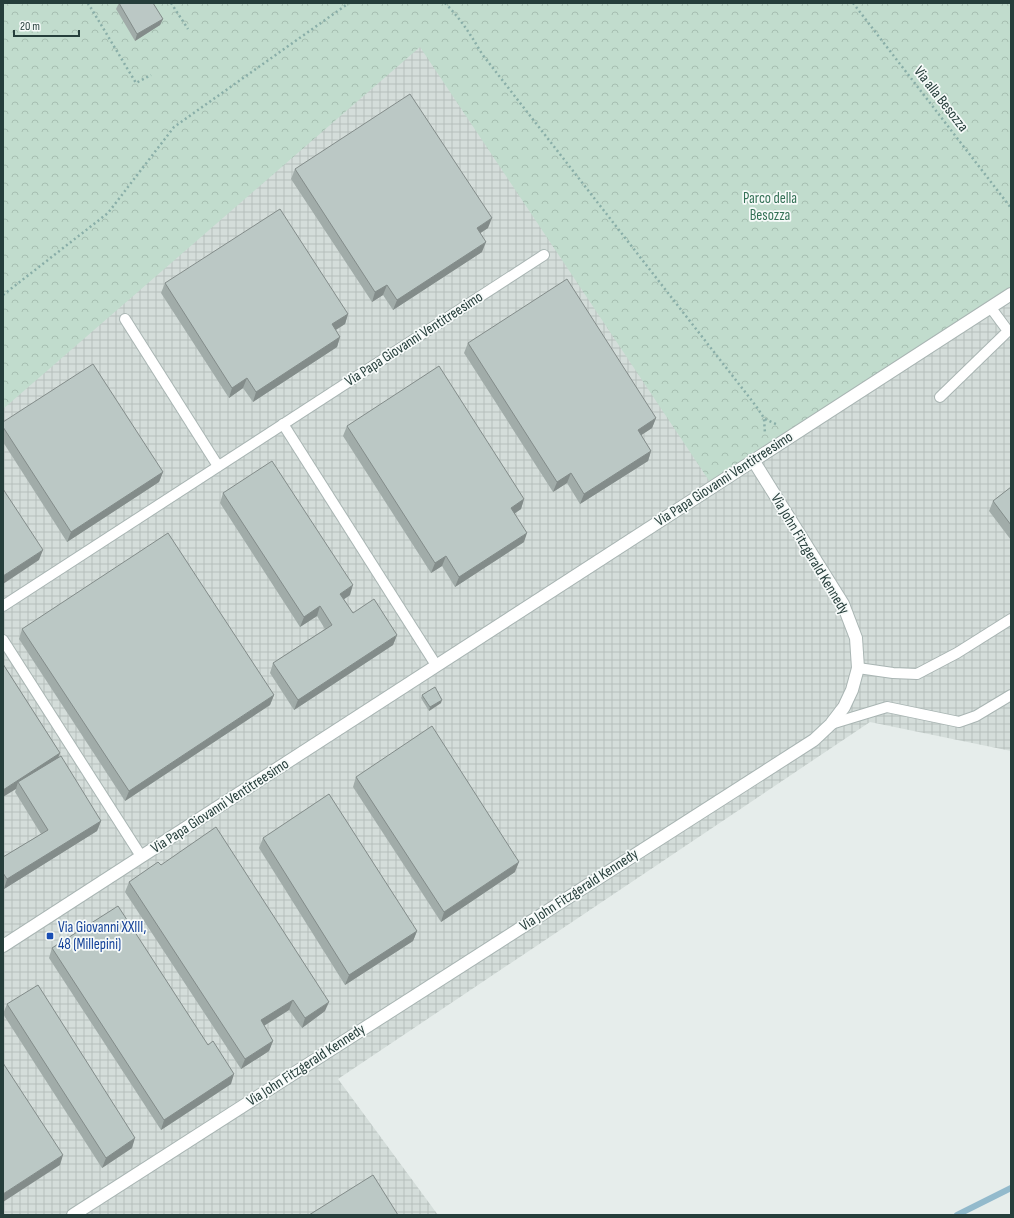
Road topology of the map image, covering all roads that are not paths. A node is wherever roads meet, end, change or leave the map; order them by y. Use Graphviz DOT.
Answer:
graph roads {
  1 [pos="544,255"];
  2 [pos="1011,294"];
  3 [pos="991,308"];
  4 [pos="125,319"];
  5 [pos="940,397"];
  6 [pos="283,424"];
  7 [pos="753,460"];
  8 [pos="218,466"];
  9 [pos="3,606"];
  10 [pos="1011,618"];
  11 [pos="3,640"];
  12 [pos="436,665"];
  13 [pos="858,668"];
  14 [pos="1011,695"];
  15 [pos="831,724"];
  16 [pos="142,856"];
  17 [pos="3,946"];
  18 [pos="73,1215"];
  1 -- 6 [label="lane, Via Papa Giovanni Ventitreesimo"];
  2 -- 3 [label="street, Via Papa Giovanni Ventitreesimo"];
  3 -- 5 [label="lane"];
  3 -- 7 [label="street, Via Papa Giovanni Ventitreesimo"];
  4 -- 8 [label="lane"];
  6 -- 8 [label="lane, Via Papa Giovanni Ventitreesimo"];
  6 -- 12 [label="lane"];
  7 -- 12 [label="street, Via Papa Giovanni Ventitreesimo"];
  7 -- 13 [label="street, Via John Fitzgerald Kennedy"];
  8 -- 9 [label="lane, Via Papa Giovanni Ventitreesimo"];
  10 -- 13 [label="lane"];
  11 -- 16 [label="lane"];
  12 -- 16 [label="street, Via Papa Giovanni Ventitreesimo"];
  13 -- 15 [label="street, Via John Fitzgerald Kennedy"];
  14 -- 15 [label="lane"];
  15 -- 18 [label="street, Via John Fitzgerald Kennedy"];
  16 -- 17 [label="street, Via Papa Giovanni Ventitreesimo"];
}
